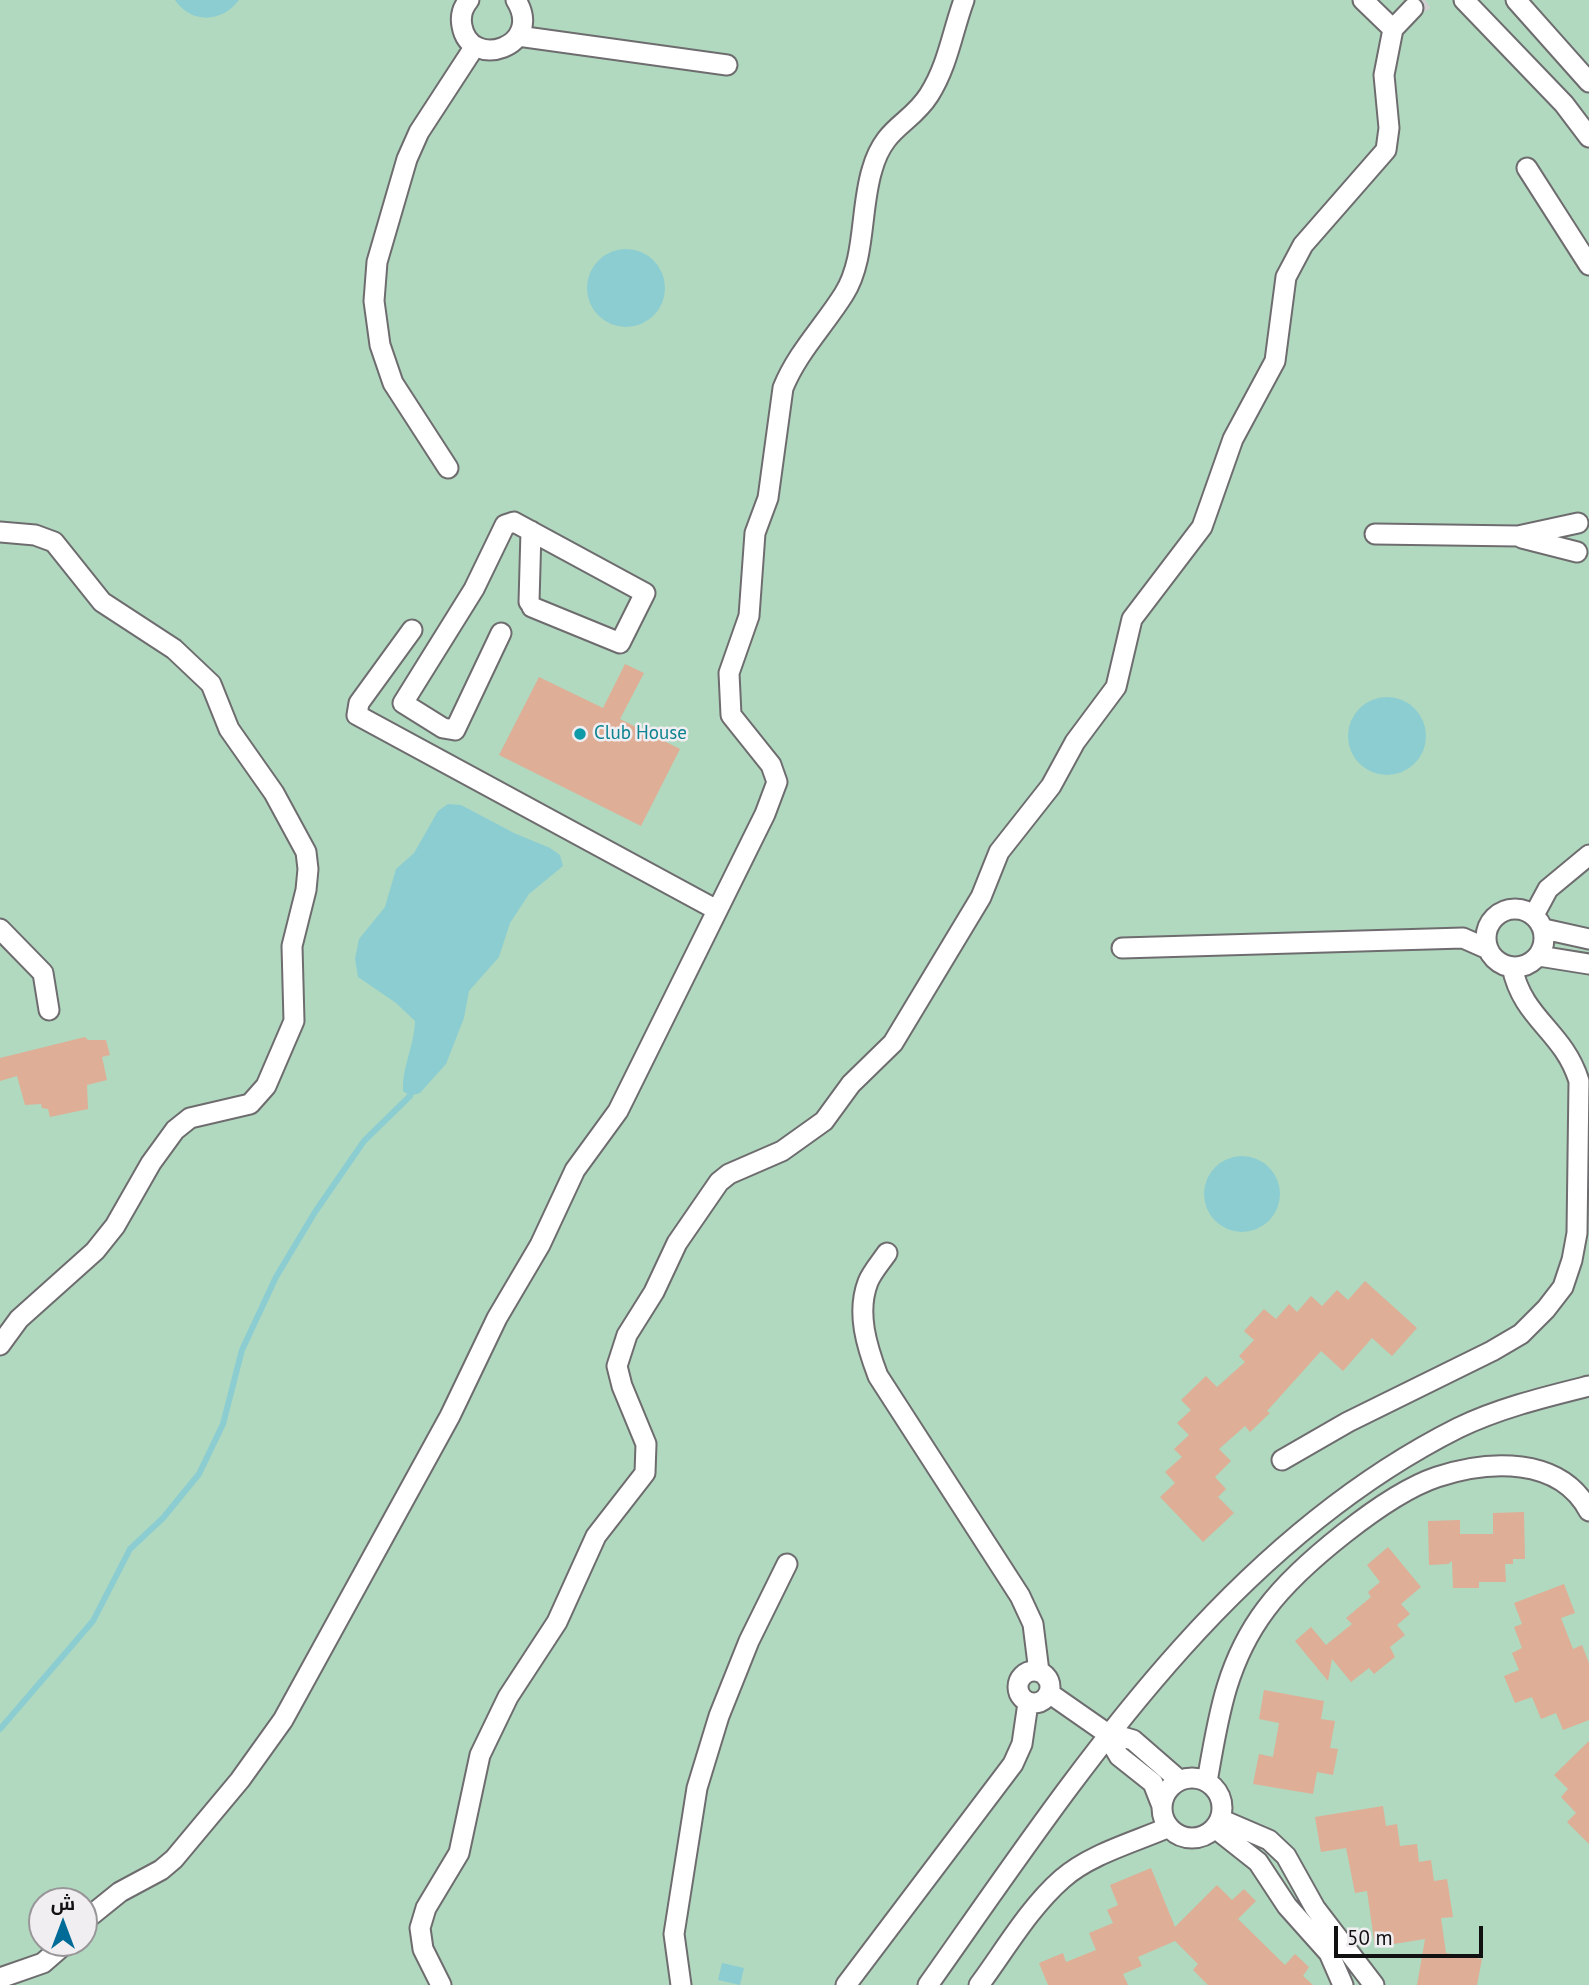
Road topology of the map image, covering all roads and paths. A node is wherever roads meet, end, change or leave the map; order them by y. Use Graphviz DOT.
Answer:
graph roads {
  1 [pos="453,0"];
  2 [pos="468,0"];
  3 [pos="516,0"];
  4 [pos="964,0"];
  5 [pos="1363,0"];
  6 [pos="1464,0"];
  7 [pos="1516,0"];
  8 [pos="1413,8"];
  9 [pos="461,22"];
  10 [pos="1393,29"];
  11 [pos="518,36"];
  12 [pos="475,46"];
  13 [pos="727,65"];
  14 [pos="1589,82"];
  15 [pos="1589,137"];
  16 [pos="1527,168"];
  17 [pos="1589,265"];
  18 [pos="448,468"];
  19 [pos="1585,518"];
  20 [pos="531,531"];
  21 [pos="0,532"];
  22 [pos="1375,534"];
  23 [pos="1518,537"];
  24 [pos="1585,558"];
  25 [pos="412,630"];
  26 [pos="501,633"];
  27 [pos="1589,855"];
  28 [pos="715,909"];
  29 [pos="1539,922"];
  30 [pos="1489,924"];
  31 [pos="0,929"];
  32 [pos="1463,938"];
  33 [pos="1589,939"];
  34 [pos="1122,948"];
  35 [pos="1488,949"];
  36 [pos="1539,956"];
  37 [pos="1589,964"];
  38 [pos="1512,967"];
  39 [pos="49,1010"];
  40 [pos="887,1254"];
  41 [pos="0,1345"];
  42 [pos="1589,1386"];
  43 [pos="1282,1460"];
  44 [pos="1589,1511"];
  45 [pos="787,1563"];
  46 [pos="1039,1671"];
  47 [pos="1049,1693"];
  48 [pos="1028,1703"];
  49 [pos="1108,1735"];
  50 [pos="1179,1780"];
  51 [pos="1208,1782"];
  52 [pos="1161,1806"];
  53 [pos="1217,1823"];
  54 [pos="1169,1827"];
  55 [pos="98,1910"];
  56 [pos="50,1957"];
  57 [pos="0,1978"];
  58 [pos="441,1985"];
  59 [pos="681,1985"];
  60 [pos="846,1985"];
  61 [pos="928,1985"];
  62 [pos="979,1985"];
  63 [pos="1343,1985"];
  64 [pos="1374,1985"];
  1 -- 9 [label="street"];
  2 -- 9 [label="street"];
  3 -- 11 [label="street"];
  4 -- 28 [label="street"];
  5 -- 10 [label="street"];
  6 -- 15 [label="street"];
  7 -- 14 [label="street"];
  8 -- 10 [label="street"];
  9 -- 12 [label="street"];
  10 -- 58 [label="street"];
  11 -- 12 [label="street"];
  11 -- 13 [label="street"];
  12 -- 18 [label="street"];
  16 -- 17 [label="street"];
  19 -- 23 [label="street"];
  19 -- 24 [label="street"];
  20 -- 20 [label="street"];
  20 -- 26 [label="street"];
  21 -- 41 [label="street"];
  22 -- 23 [label="street"];
  23 -- 24 [label="street"];
  25 -- 28 [label="street"];
  27 -- 29 [label="street"];
  28 -- 55 [label="street"];
  29 -- 30 [label="street"];
  29 -- 33 [label="street"];
  29 -- 36 [label="street"];
  30 -- 32 [label="street"];
  30 -- 35 [label="street"];
  31 -- 39 [label="street"];
  32 -- 34 [label="street"];
  32 -- 35 [label="street"];
  35 -- 38 [label="street"];
  36 -- 37 [label="street"];
  36 -- 38 [label="street"];
  38 -- 43 [label="street"];
  40 -- 46 [label="street"];
  42 -- 49 [label="street"];
  44 -- 51 [label="street"];
  45 -- 59 [label="street"];
  46 -- 47 [label="street"];
  46 -- 48 [label="street"];
  47 -- 48 [label="street"];
  47 -- 49 [label="street"];
  48 -- 60 [label="street"];
  49 -- 50 [label="street"];
  49 -- 52 [label="street"];
  49 -- 61 [label="street"];
  50 -- 51 [label="street"];
  50 -- 52 [label="street"];
  51 -- 53 [label="street"];
  52 -- 54 [label="street"];
  53 -- 54 [label="street"];
  53 -- 63 [label="street"];
  53 -- 64 [label="street"];
  54 -- 62 [label="street"];
  56 -- 57 [label="street"];
}
